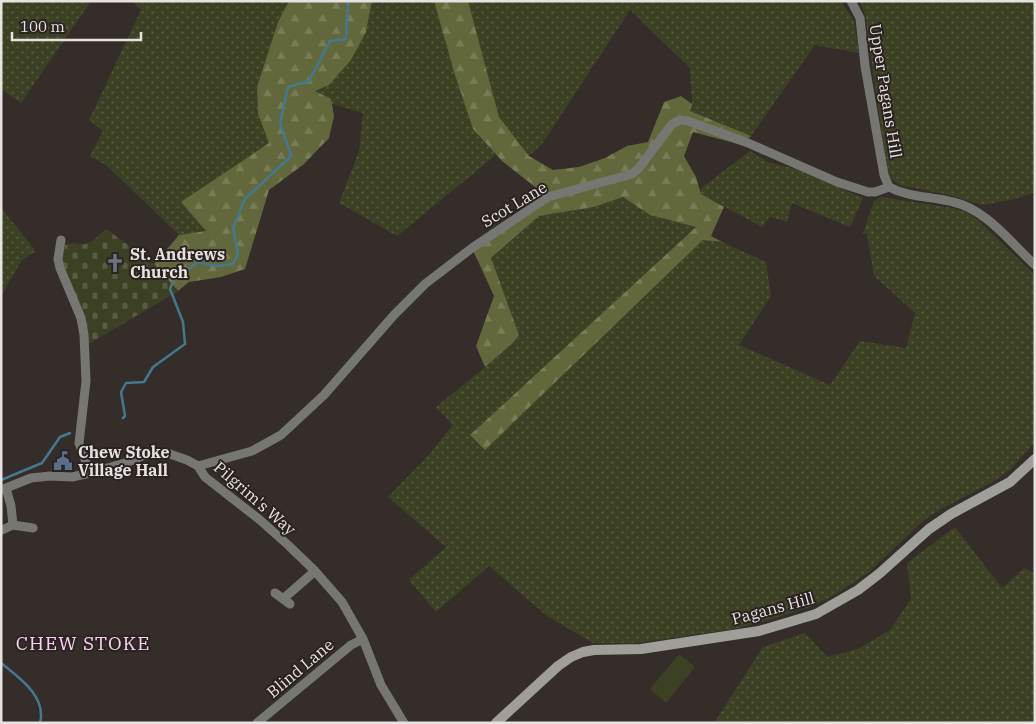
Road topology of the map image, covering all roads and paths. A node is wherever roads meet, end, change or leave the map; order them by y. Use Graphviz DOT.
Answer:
graph roads {
  1 [pos="851,1"];
  2 [pos="888,187"];
  3 [pos="61,240"];
  4 [pos="1035,265"];
  5 [pos="1035,459"];
  6 [pos="198,466"];
  7 [pos="90,473"];
  8 [pos="3,489"];
  9 [pos="13,525"];
  10 [pos="33,528"];
  11 [pos="2,530"];
  12 [pos="315,571"];
  13 [pos="282,599"];
  14 [pos="363,639"];
  15 [pos="258,723"];
  16 [pos="404,723"];
  17 [pos="496,723"];
  1 -- 2 [label="street, Upper Pagans Hill"];
  2 -- 4 [label="street"];
  2 -- 6 [label="street, Scot Lane"];
  3 -- 7 [label="street"];
  5 -- 17 [label="street, Pagans Hill"];
  6 -- 7 [label="street, Pilgrim's Way"];
  6 -- 12 [label="street, Pilgrim's Way"];
  7 -- 8 [label="street, Pilgrim's Way"];
  8 -- 9 [label="street"];
  9 -- 10 [label="street"];
  9 -- 11 [label="street"];
  12 -- 13 [label="street"];
  12 -- 14 [label="street, Pilgrim's Way"];
  14 -- 15 [label="street, Blind Lane"];
  14 -- 16 [label="street, Pilgrim's Way"];
}
